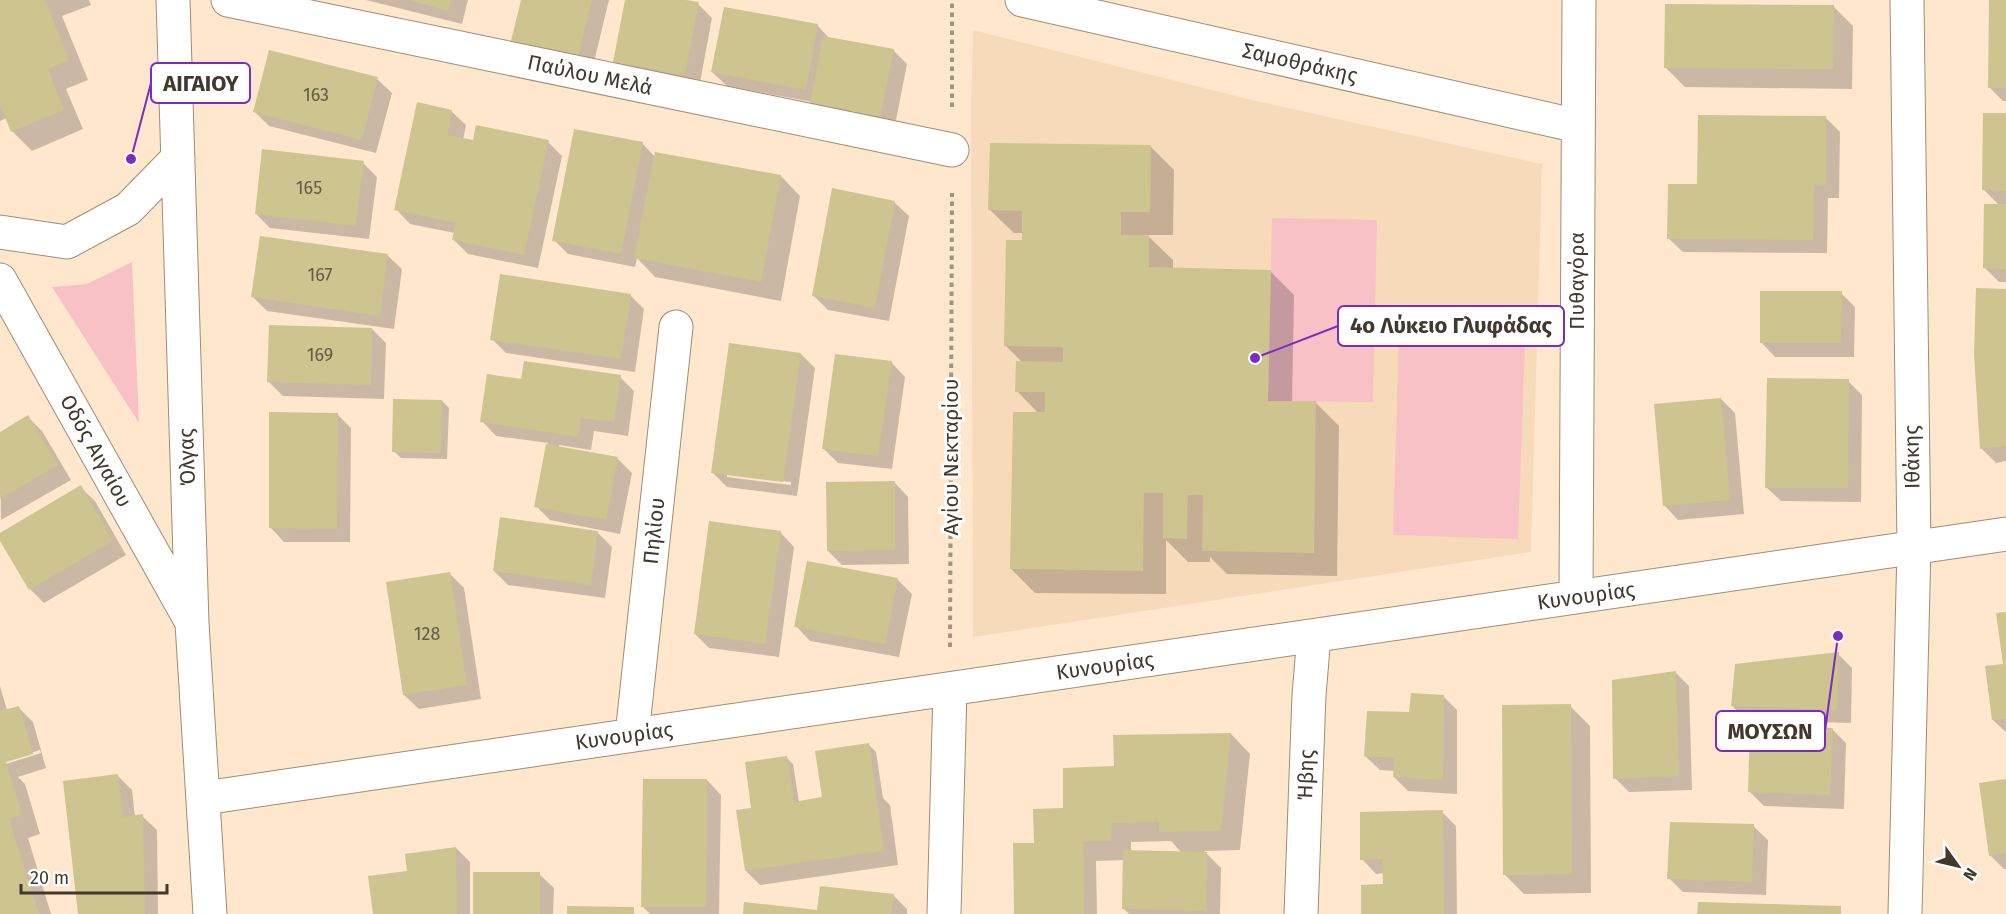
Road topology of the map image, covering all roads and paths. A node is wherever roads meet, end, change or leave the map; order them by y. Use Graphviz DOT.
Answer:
graph roads {
  1 [pos="173,0"];
  2 [pos="228,0"];
  3 [pos="952,0"];
  4 [pos="1022,0"];
  5 [pos="1579,0"];
  6 [pos="1907,0"];
  7 [pos="1578,126"];
  8 [pos="952,150"];
  9 [pos="178,158"];
  10 [pos="0,232"];
  11 [pos="0,280"];
  12 [pos="676,327"];
  13 [pos="2006,534"];
  14 [pos="1914,548"];
  15 [pos="1576,597"];
  16 [pos="192,623"];
  17 [pos="1314,636"];
  18 [pos="950,689"];
  19 [pos="632,735"];
  20 [pos="204,798"];
  21 [pos="210,914"];
  22 [pos="944,914"];
  23 [pos="1301,914"];
  24 [pos="1905,914"];
  1 -- 9 [label="street, Όλγας"];
  2 -- 8 [label="street, Παύλου Μελά"];
  3 -- 8 [label="path, Αγίου Νεκταρίου"];
  4 -- 7 [label="street, Σαμοθράκης"];
  5 -- 7 [label="street, Πυθαγόρα"];
  6 -- 14 [label="street, Ιθάκης"];
  7 -- 15 [label="street, Πυθαγόρα"];
  8 -- 18 [label="path, Αγίου Νεκταρίου"];
  9 -- 10 [label="street"];
  9 -- 16 [label="street, Όλγας"];
  11 -- 16 [label="street, Οδóς Αιγαίου"];
  12 -- 19 [label="street, Πηλίου"];
  13 -- 14 [label="street, Κυνουρίας"];
  14 -- 15 [label="street, Κυνουρίας"];
  14 -- 24 [label="street, Ιθάκης"];
  15 -- 17 [label="street, Κυνουρίας"];
  16 -- 20 [label="street, Όλγας"];
  17 -- 18 [label="street, Κυνουρίας"];
  17 -- 23 [label="street, Ήβης"];
  18 -- 19 [label="street, Κυνουρίας"];
  18 -- 22 [label="street"];
  19 -- 20 [label="street, Κυνουρίας"];
  20 -- 21 [label="street, Όλγας"];
}
